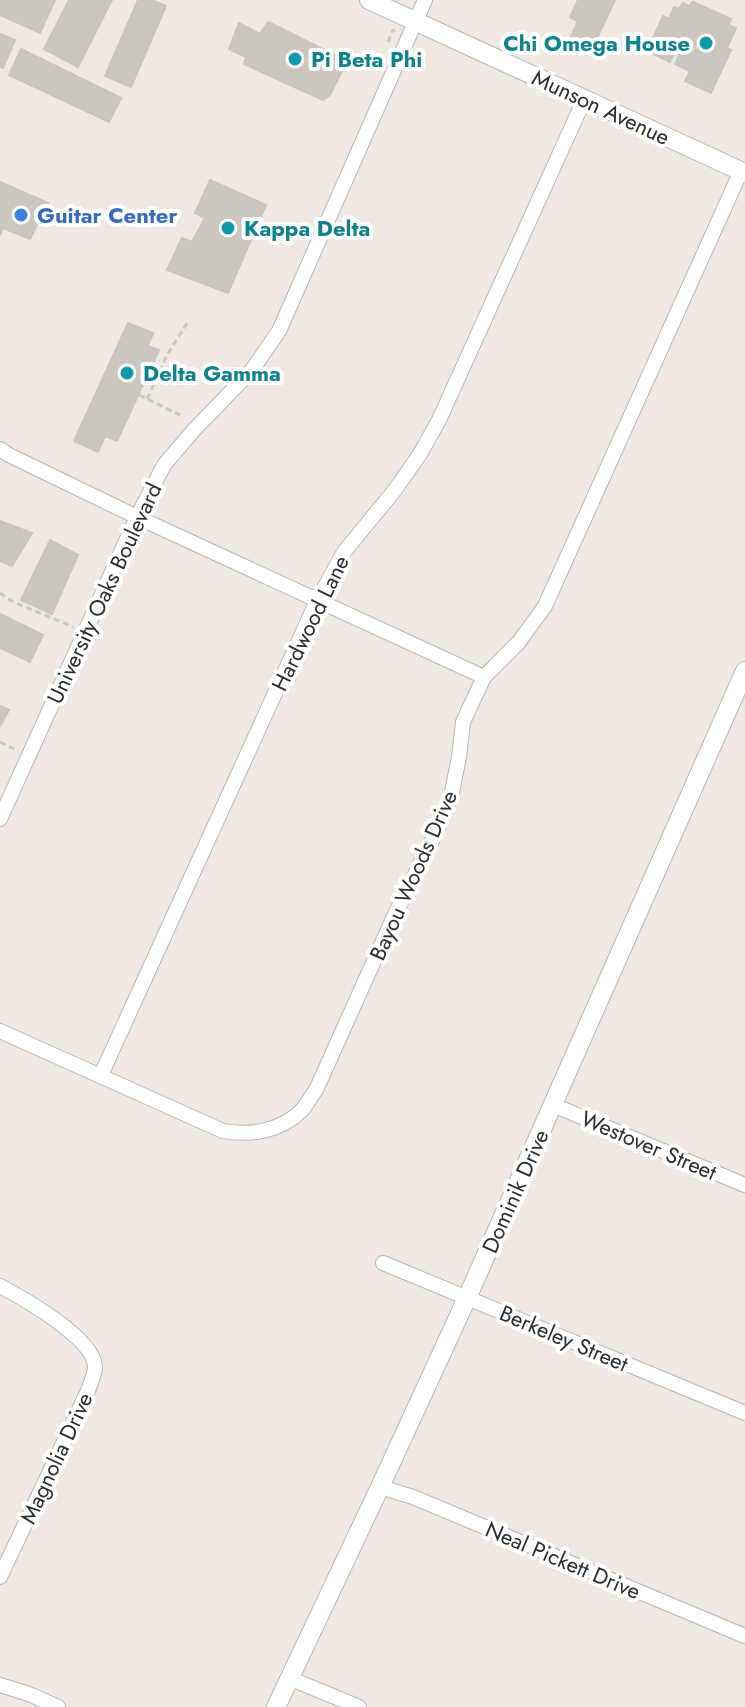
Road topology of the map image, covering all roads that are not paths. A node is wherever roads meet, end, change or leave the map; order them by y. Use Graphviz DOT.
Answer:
graph roads {
  1 [pos="369,0"];
  2 [pos="425,0"];
  3 [pos="415,21"];
  4 [pos="584,100"];
  5 [pos="743,172"];
  6 [pos="0,449"];
  7 [pos="137,517"];
  8 [pos="317,601"];
  9 [pos="745,671"];
  10 [pos="484,677"];
  11 [pos="0,819"];
  12 [pos="0,1031"];
  13 [pos="101,1075"];
  14 [pos="553,1105"];
  15 [pos="745,1185"];
  16 [pos="383,1263"];
  17 [pos="0,1286"];
  18 [pos="467,1298"];
  19 [pos="745,1413"];
  20 [pos="380,1487"];
  21 [pos="0,1577"];
  22 [pos="745,1636"];
  23 [pos="289,1678"];
  24 [pos="0,1685"];
  25 [pos="58,1707"];
  26 [pos="276,1707"];
  27 [pos="359,1707"];
  1 -- 3 [label="street, Munson Avenue"];
  2 -- 3 [label="street, University Oaks Boulevard"];
  3 -- 4 [label="street, Munson Avenue"];
  3 -- 7 [label="street, University Oaks Boulevard"];
  4 -- 5 [label="street, Munson Avenue"];
  4 -- 8 [label="street, Hardwood Lane"];
  5 -- 10 [label="street, Bayou Woods Drive"];
  6 -- 7 [label="street"];
  7 -- 8 [label="street"];
  7 -- 11 [label="street, University Oaks Boulevard"];
  8 -- 10 [label="street"];
  8 -- 13 [label="street, Hardwood Lane"];
  9 -- 14 [label="street, Dominik Drive"];
  10 -- 13 [label="street, Bayou Woods Drive"];
  12 -- 13 [label="street, Bayou Woods Drive"];
  14 -- 15 [label="street, Westover Street"];
  14 -- 18 [label="street, Dominik Drive"];
  16 -- 18 [label="street, Berkeley Street"];
  17 -- 21 [label="street, Magnolia Drive"];
  18 -- 19 [label="street, Berkeley Street"];
  18 -- 20 [label="street, Dominik Drive"];
  20 -- 22 [label="street, Neal Pickett Drive"];
  20 -- 23 [label="street, Dominik Drive"];
  23 -- 26 [label="street, Dominik Drive"];
  23 -- 27 [label="street"];
  24 -- 25 [label="street"];
}
